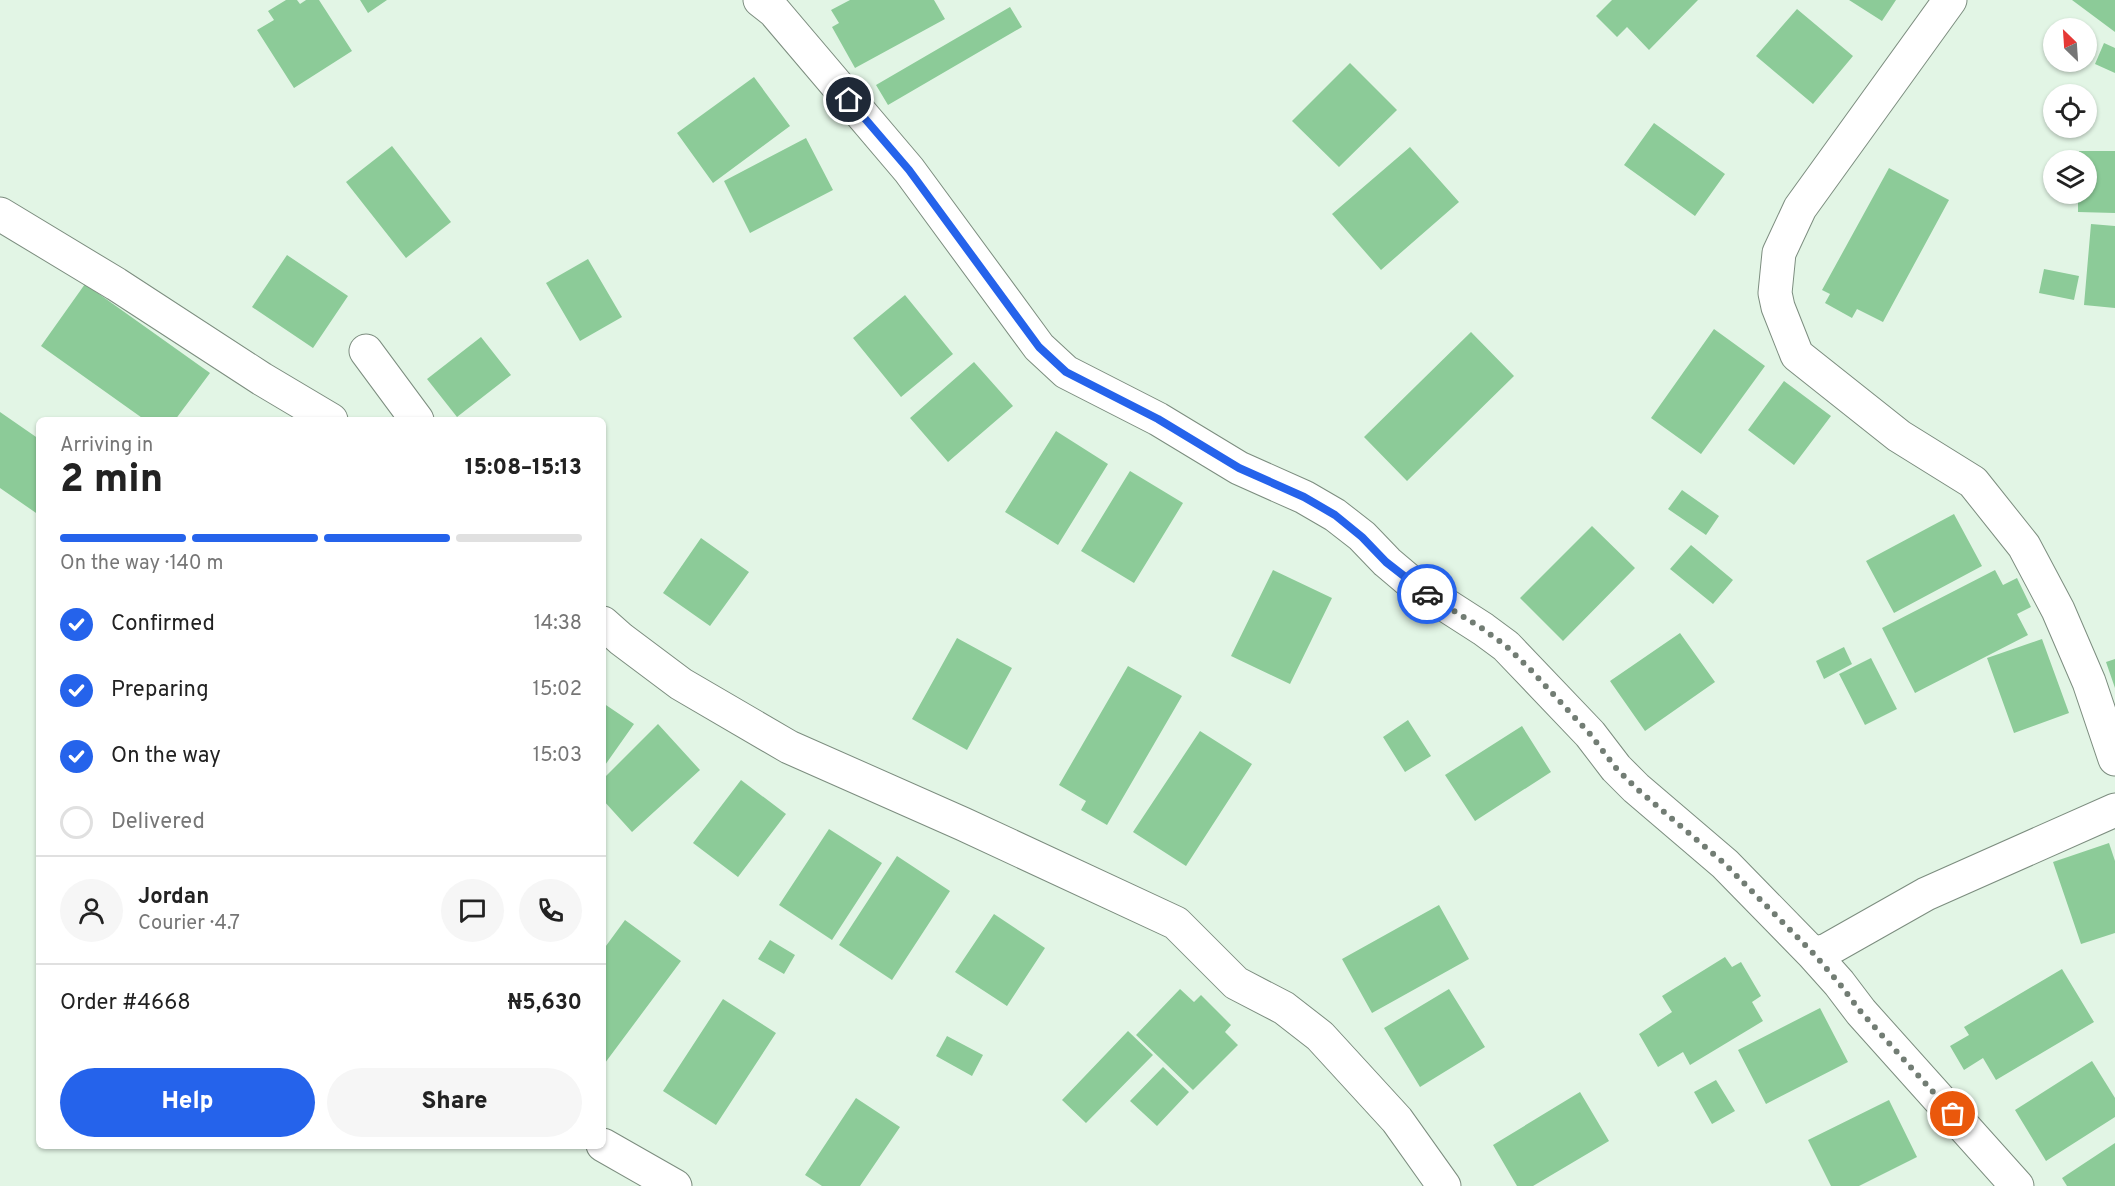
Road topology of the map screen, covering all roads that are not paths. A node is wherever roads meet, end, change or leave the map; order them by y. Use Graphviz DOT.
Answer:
graph roads {
  1 [pos="760,0"];
  2 [pos="1950,0"];
  3 [pos="0,214"];
  4 [pos="366,351"];
  5 [pos="326,417"];
  6 [pos="415,417"];
  7 [pos="606,626"];
  8 [pos="2115,759"];
  9 [pos="2115,810"];
  10 [pos="1814,954"];
  11 [pos="606,1146"];
  12 [pos="675,1186"];
  13 [pos="1444,1186"];
  14 [pos="2017,1186"];
  1 -- 10 [label="street"];
  2 -- 8 [label="street"];
  3 -- 5 [label="street"];
  4 -- 6 [label="street"];
  7 -- 13 [label="street"];
  9 -- 10 [label="street"];
  10 -- 14 [label="street"];
  11 -- 12 [label="street"];
}
